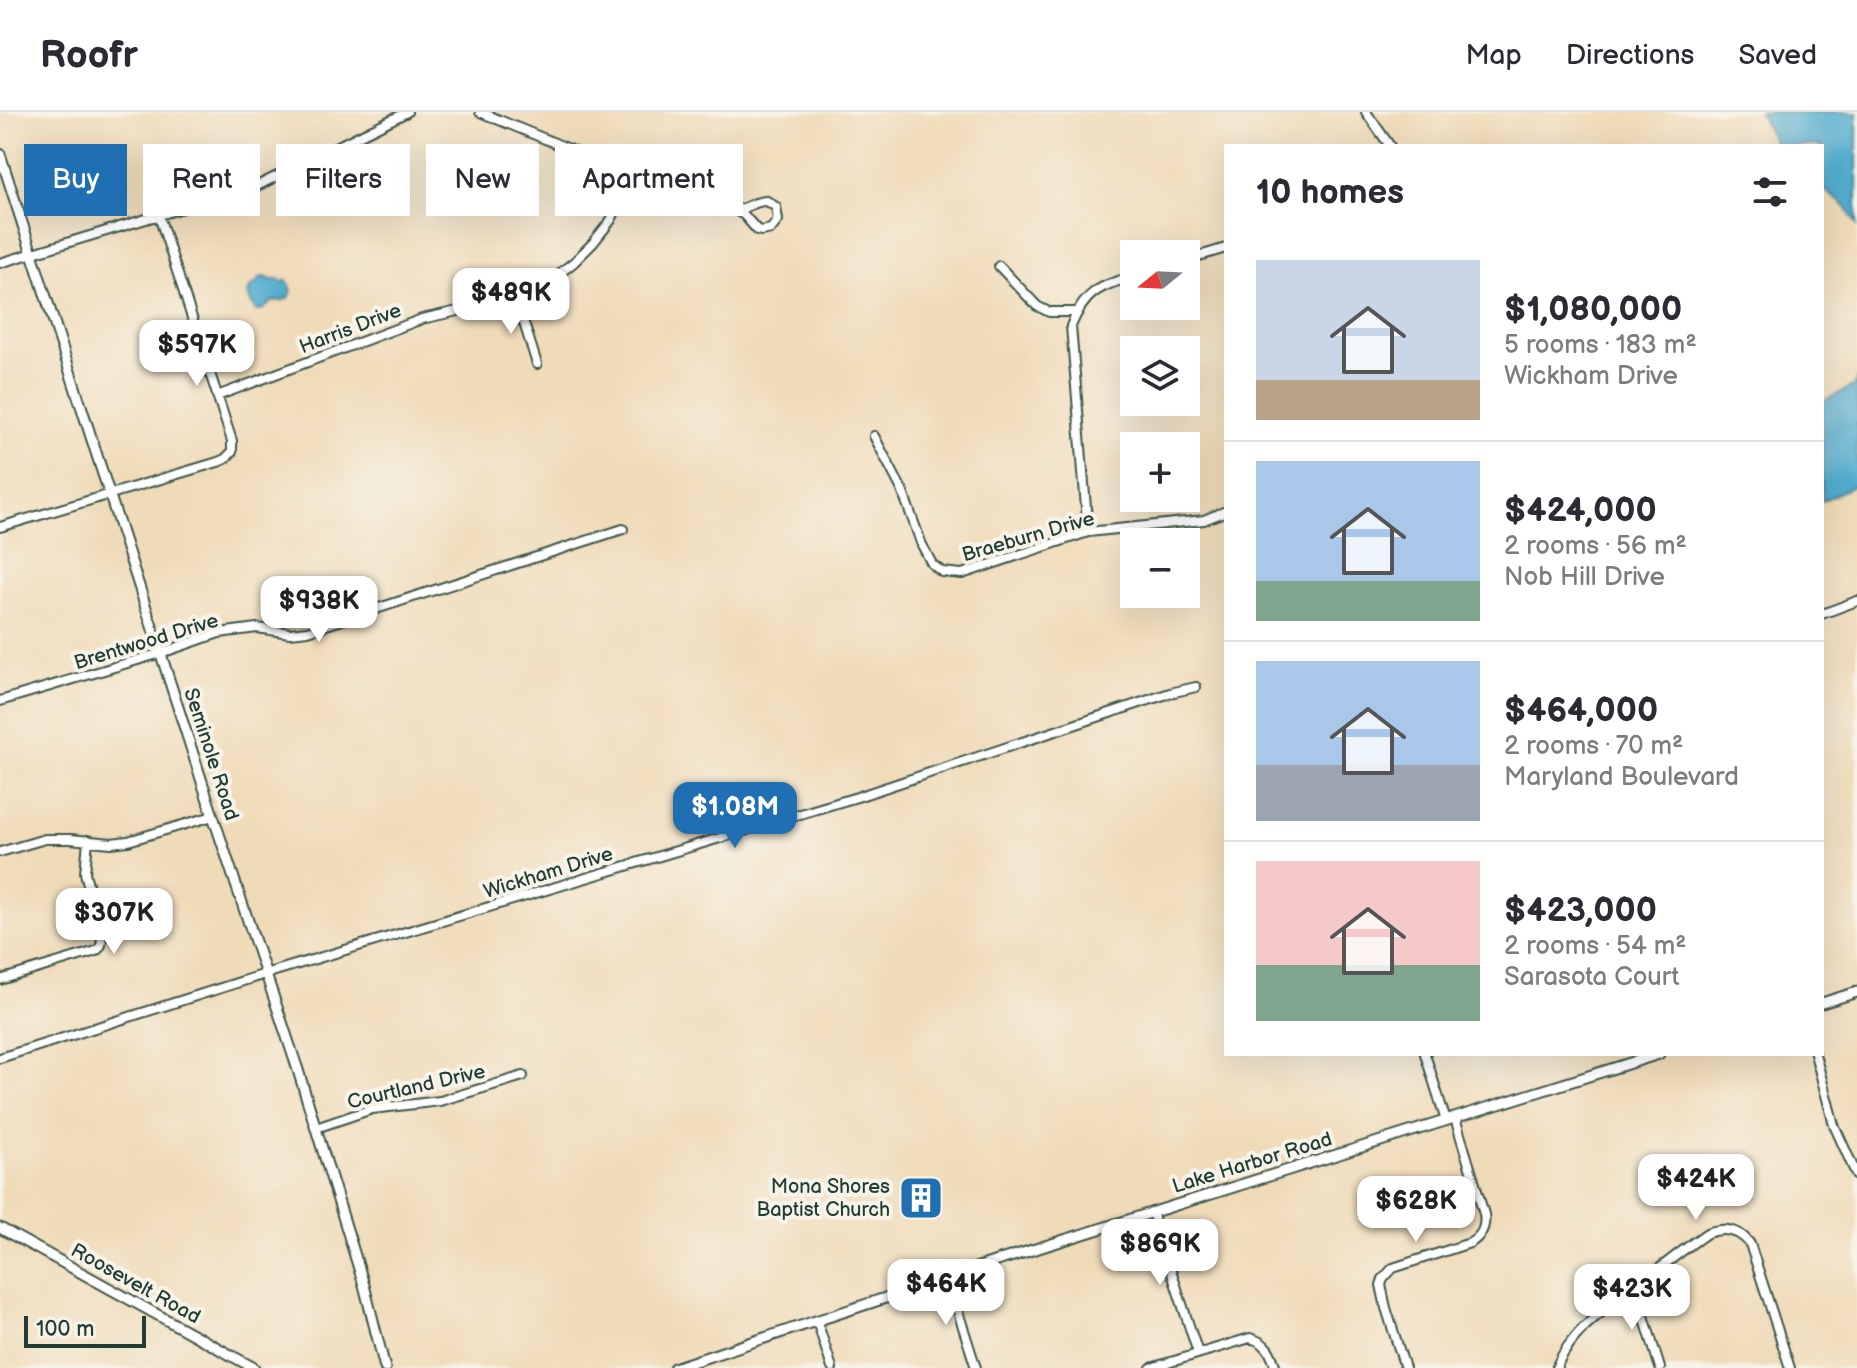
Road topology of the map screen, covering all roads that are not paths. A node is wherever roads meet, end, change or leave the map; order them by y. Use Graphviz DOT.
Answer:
graph roads {
  1 [pos="407,112"];
  2 [pos="480,112"];
  3 [pos="1366,112"];
  4 [pos="502,116"];
  5 [pos="562,144"];
  6 [pos="1389,144"];
  7 [pos="0,154"];
  8 [pos="260,185"];
  9 [pos="735,210"];
  10 [pos="159,216"];
  11 [pos="613,216"];
  12 [pos="1224,249"];
  13 [pos="32,253"];
  14 [pos="1200,256"];
  15 [pos="0,263"];
  16 [pos="999,266"];
  17 [pos="1120,280"];
  18 [pos="516,298"];
  19 [pos="1077,312"];
  20 [pos="537,364"];
  21 [pos="217,396"];
  22 [pos="874,436"];
  23 [pos="110,494"];
  24 [pos="1224,512"];
  25 [pos="0,527"];
  26 [pos="623,529"];
  27 [pos="1088,532"];
  28 [pos="1857,601"];
  29 [pos="1824,613"];
  30 [pos="161,653"];
  31 [pos="1196,687"];
  32 [pos="0,701"];
  33 [pos="213,816"];
  34 [pos="88,840"];
  35 [pos="0,852"];
  36 [pos="265,974"];
  37 [pos="0,980"];
  38 [pos="1857,992"];
  39 [pos="1824,1002"];
  40 [pos="1426,1056"];
  41 [pos="1653,1056"];
  42 [pos="1816,1056"];
  43 [pos="0,1058"];
  44 [pos="523,1076"];
  45 [pos="1450,1120"];
  46 [pos="316,1128"];
  47 [pos="1857,1176"];
  48 [pos="1152,1212"];
  49 [pos="0,1228"];
  50 [pos="947,1277"];
  51 [pos="1635,1287"];
  52 [pos="817,1321"];
  53 [pos="1198,1353"];
  54 [pos="701,1364"];
  55 [pos="254,1368"];
  56 [pos="385,1368"];
  57 [pos="674,1368"];
  58 [pos="832,1368"];
  59 [pos="976,1368"];
  60 [pos="1151,1368"];
  61 [pos="1276,1368"];
  62 [pos="1405,1368"];
  63 [pos="1556,1368"];
  64 [pos="1660,1368"];
  65 [pos="1790,1368"];
  1 -- 8 [label="street"];
  2 -- 4 [label="street"];
  3 -- 6 [label="street"];
  4 -- 5 [label="street"];
  7 -- 13 [label="street, Seminole Road"];
  9 -- 9 [label="street"];
  10 -- 13 [label="street"];
  10 -- 21 [label="street"];
  11 -- 18 [label="street, Harris Drive"];
  12 -- 14 [label="street"];
  13 -- 15 [label="street"];
  13 -- 23 [label="street, Seminole Road"];
  16 -- 19 [label="street"];
  17 -- 19 [label="street"];
  18 -- 20 [label="street"];
  18 -- 21 [label="street, Harris Drive"];
  19 -- 27 [label="street"];
  21 -- 23 [label="street"];
  22 -- 27 [label="street, Braeburn Drive"];
  23 -- 25 [label="street"];
  23 -- 30 [label="street, Seminole Road"];
  24 -- 27 [label="street, Braeburn Drive"];
  26 -- 30 [label="street, Brentwood Drive"];
  28 -- 29 [label="street"];
  30 -- 32 [label="street, Brentwood Drive"];
  30 -- 33 [label="street, Seminole Road"];
  31 -- 36 [label="street, Wickham Drive"];
  33 -- 34 [label="street"];
  33 -- 36 [label="street, Seminole Road"];
  34 -- 35 [label="street"];
  34 -- 37 [label="street"];
  36 -- 43 [label="street, Wickham Drive"];
  36 -- 46 [label="street, Seminole Road"];
  38 -- 39 [label="street"];
  40 -- 45 [label="street"];
  41 -- 45 [label="street, Lake Harbor Road"];
  42 -- 47 [label="street"];
  44 -- 46 [label="street, Courtland Drive"];
  45 -- 48 [label="street, Lake Harbor Road"];
  45 -- 62 [label="street"];
  46 -- 56 [label="street, Seminole Road"];
  48 -- 50 [label="street, Lake Harbor Road"];
  48 -- 53 [label="street"];
  49 -- 55 [label="street, Roosevelt Road"];
  50 -- 52 [label="street, Lake Harbor Road"];
  50 -- 59 [label="street"];
  51 -- 63 [label="street"];
  51 -- 64 [label="street"];
  51 -- 65 [label="street"];
  52 -- 54 [label="street, Lake Harbor Road"];
  52 -- 58 [label="street"];
  53 -- 60 [label="street"];
  53 -- 61 [label="street"];
  54 -- 57 [label="street, Lake Harbor Road"];
}
